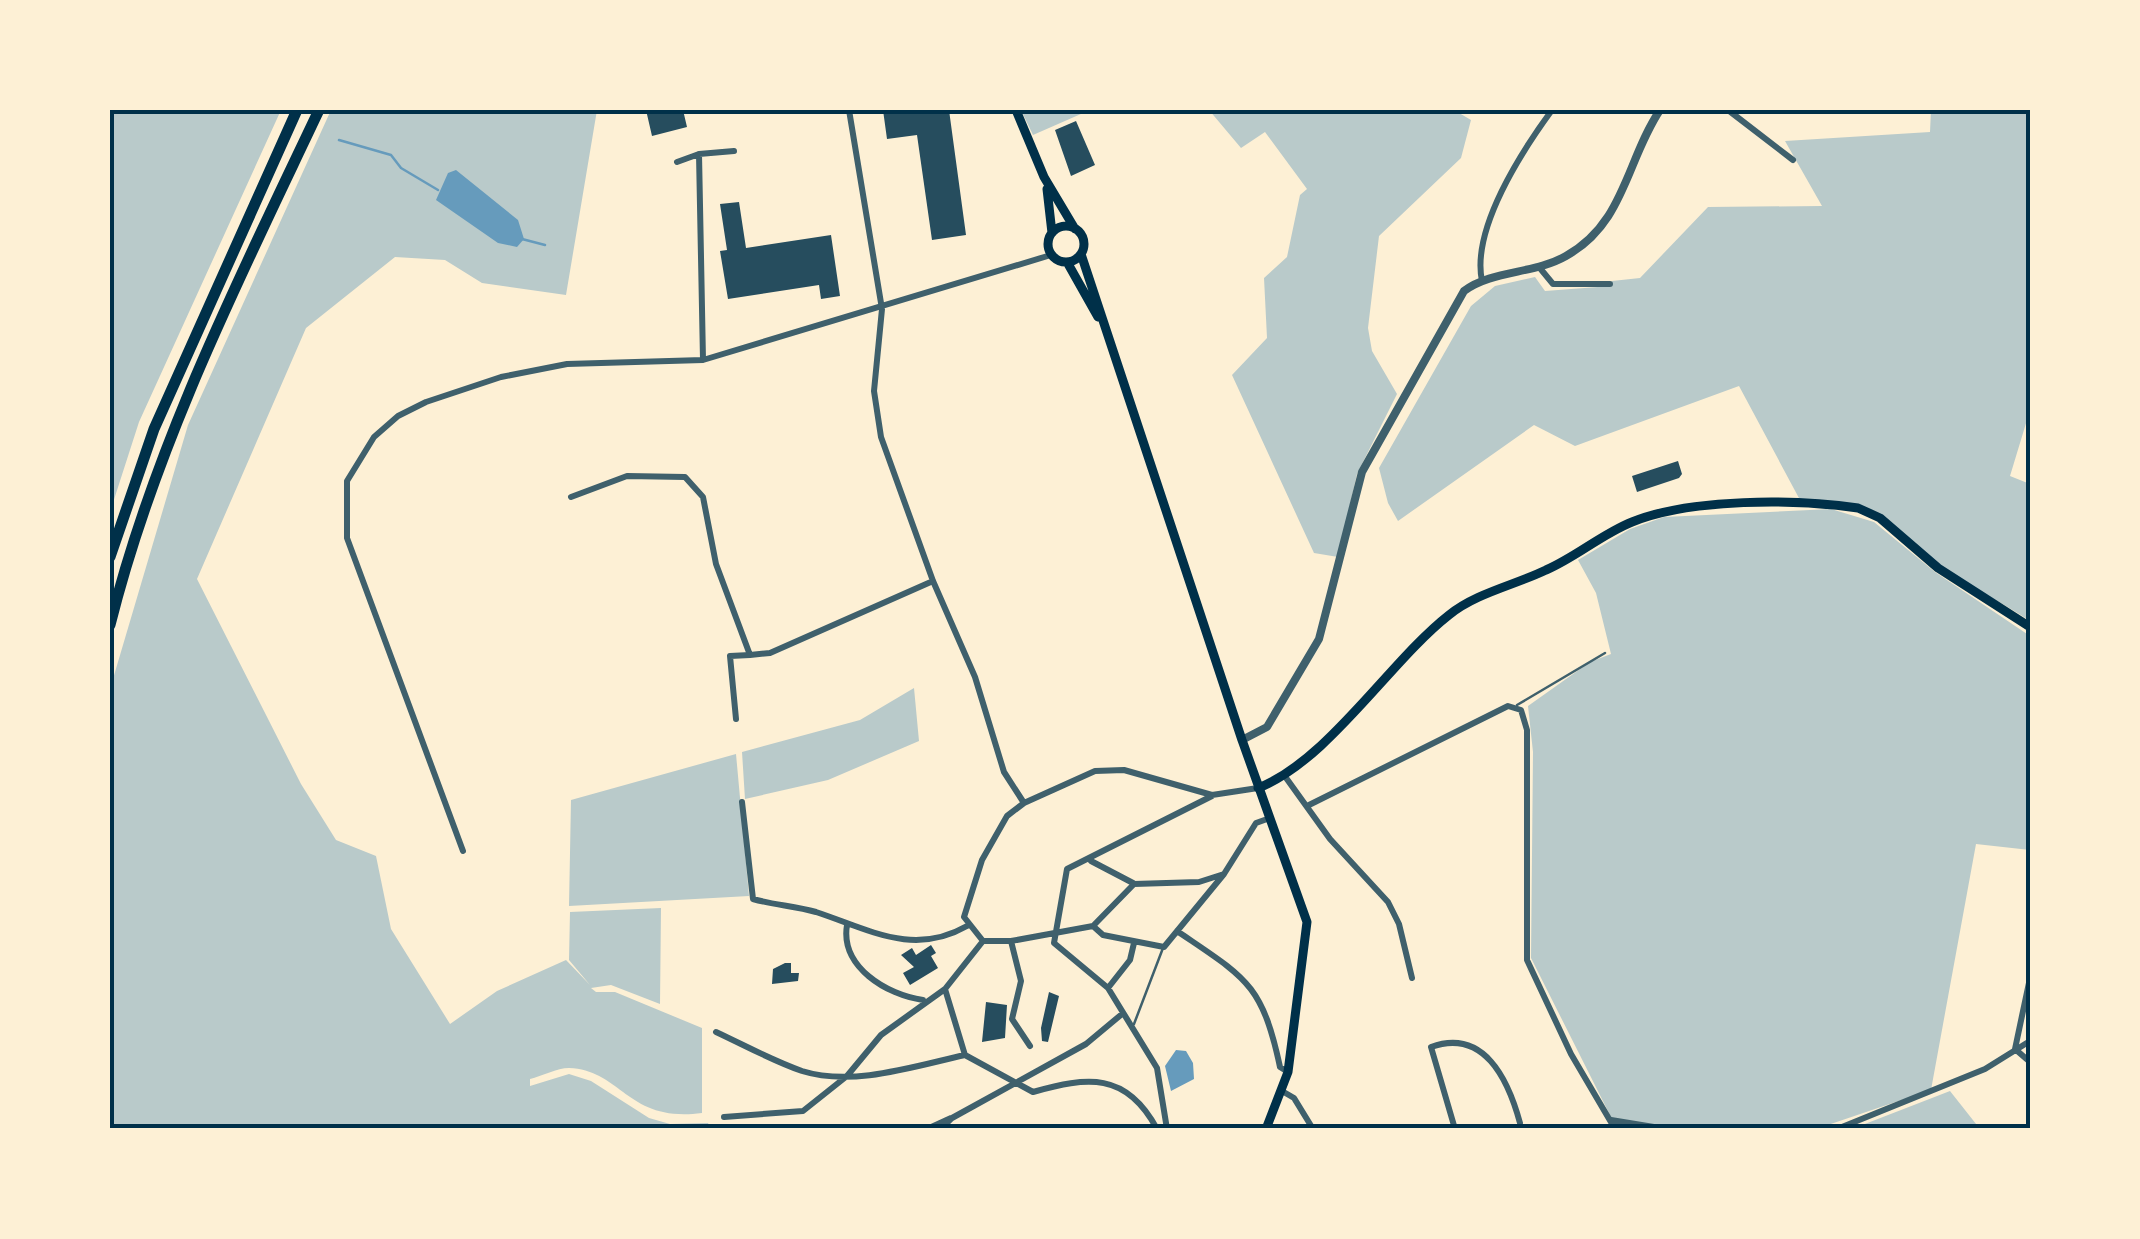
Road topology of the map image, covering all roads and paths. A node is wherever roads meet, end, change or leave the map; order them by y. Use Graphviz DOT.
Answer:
graph roads {
  1 [pos="297,110"];
  2 [pos="318,110"];
  3 [pos="849,110"];
  4 [pos="1016,110"];
  5 [pos="1552,110"];
  6 [pos="1660,110"];
  7 [pos="1728,110"];
  8 [pos="734,151"];
  9 [pos="698,154"];
  10 [pos="1794,160"];
  11 [pos="677,162"];
  12 [pos="1044,176"];
  13 [pos="1074,228"];
  14 [pos="1052,232"];
  15 [pos="1081,254"];
  16 [pos="1051,255"];
  17 [pos="1067,262"];
  18 [pos="1539,267"];
  19 [pos="1482,281"];
  20 [pos="1610,284"];
  21 [pos="882,308"];
  22 [pos="1112,346"];
  23 [pos="702,360"];
  24 [pos="572,497"];
  25 [pos="110,557"];
  26 [pos="933,581"];
  27 [pos="110,625"];
  28 [pos="2030,627"];
  29 [pos="1605,653"];
  30 [pos="750,655"];
  31 [pos="1516,706"];
  32 [pos="736,719"];
  33 [pos="1242,740"];
  34 [pos="1284,774"];
  35 [pos="1258,788"];
  36 [pos="1212,795"];
  37 [pos="742,802"];
  38 [pos="1024,804"];
  39 [pos="1309,805"];
  40 [pos="1270,818"];
  41 [pos="463,850"];
  42 [pos="1090,861"];
  43 [pos="1224,874"];
  44 [pos="1134,884"];
  45 [pos="847,925"];
  46 [pos="967,926"];
  47 [pos="1093,926"];
  48 [pos="1177,931"];
  49 [pos="1053,933"];
  50 [pos="983,941"];
  51 [pos="1011,941"];
  52 [pos="1134,943"];
  53 [pos="1164,947"];
  54 [pos="1412,978"];
  55 [pos="2030,978"];
  56 [pos="945,988"];
  57 [pos="1108,988"];
  58 [pos="924,1001"];
  59 [pos="1122,1014"];
  60 [pos="1130,1029"];
  61 [pos="716,1032"];
  62 [pos="2030,1040"];
  63 [pos="1030,1046"];
  64 [pos="2015,1048"];
  65 [pos="965,1056"];
  66 [pos="2030,1062"];
  67 [pos="1288,1072"];
  68 [pos="846,1076"];
  69 [pos="1018,1083"];
  70 [pos="1282,1092"];
  71 [pos="724,1117"];
  72 [pos="952,1118"];
  73 [pos="1611,1120"];
  74 [pos="1520,1123"];
  75 [pos="927,1129"];
  76 [pos="941,1129"];
  77 [pos="1158,1129"];
  78 [pos="1167,1129"];
  79 [pos="1266,1129"];
  80 [pos="1313,1129"];
  81 [pos="1455,1129"];
  82 [pos="1615,1129"];
  83 [pos="1666,1129"];
  84 [pos="1837,1129"];
  1 -- 25 [label="highway"];
  2 -- 27 [label="highway"];
  3 -- 21 [label="street"];
  4 -- 12 [label="main road"];
  5 -- 19 [label="street"];
  6 -- 18 [label="street"];
  7 -- 10 [label="street"];
  8 -- 9 [label="street"];
  9 -- 11 [label="street"];
  9 -- 23 [label="street"];
  12 -- 13 [label="main road"];
  12 -- 14 [label="main road"];
  13 -- 14 [label="main road"];
  13 -- 15 [label="main road"];
  14 -- 16 [label="main road"];
  15 -- 17 [label="main road"];
  15 -- 22 [label="main road"];
  16 -- 17 [label="main road"];
  16 -- 21 [label="street"];
  17 -- 22 [label="main road"];
  18 -- 19 [label="street"];
  18 -- 20 [label="street"];
  19 -- 33 [label="street"];
  21 -- 23 [label="street"];
  21 -- 26 [label="street"];
  22 -- 33 [label="main road"];
  23 -- 41 [label="street"];
  24 -- 30 [label="street"];
  26 -- 30 [label="street"];
  26 -- 38 [label="street"];
  28 -- 34 [label="main road"];
  29 -- 31 [label="lane"];
  30 -- 32 [label="street"];
  31 -- 39 [label="street"];
  31 -- 73 [label="street"];
  33 -- 35 [label="main road"];
  34 -- 35 [label="main road"];
  34 -- 39 [label="street"];
  35 -- 36 [label="street"];
  35 -- 40 [label="main road"];
  36 -- 38 [label="street"];
  36 -- 42 [label="street"];
  37 -- 45 [label="street"];
  38 -- 46 [label="street"];
  39 -- 54 [label="street"];
  40 -- 43 [label="street"];
  40 -- 67 [label="main road"];
  42 -- 44 [label="street"];
  42 -- 49 [label="street"];
  43 -- 44 [label="street"];
  43 -- 48 [label="street"];
  44 -- 47 [label="street"];
  45 -- 46 [label="street"];
  45 -- 58 [label="street"];
  46 -- 50 [label="street"];
  47 -- 49 [label="street"];
  47 -- 52 [label="street"];
  48 -- 53 [label="street"];
  48 -- 67 [label="street"];
  49 -- 51 [label="street"];
  49 -- 57 [label="street"];
  50 -- 51 [label="street"];
  50 -- 56 [label="street"];
  51 -- 63 [label="street"];
  52 -- 53 [label="street"];
  52 -- 57 [label="street"];
  53 -- 60 [label="lane"];
  55 -- 64 [label="street"];
  56 -- 58 [label="street"];
  56 -- 65 [label="street"];
  57 -- 59 [label="street"];
  58 -- 68 [label="street"];
  59 -- 60 [label="street"];
  59 -- 69 [label="street"];
  60 -- 78 [label="street"];
  61 -- 68 [label="street"];
  62 -- 64 [label="street"];
  64 -- 66 [label="street"];
  64 -- 84 [label="street"];
  65 -- 68 [label="street"];
  65 -- 69 [label="street"];
  67 -- 70 [label="main road"];
  68 -- 71 [label="street"];
  69 -- 72 [label="street"];
  69 -- 77 [label="street"];
  70 -- 79 [label="main road"];
  70 -- 80 [label="street"];
  72 -- 75 [label="street"];
  72 -- 76 [label="street"];
  73 -- 82 [label="street"];
  73 -- 83 [label="street"];
  74 -- 81 [label="street"];
}
